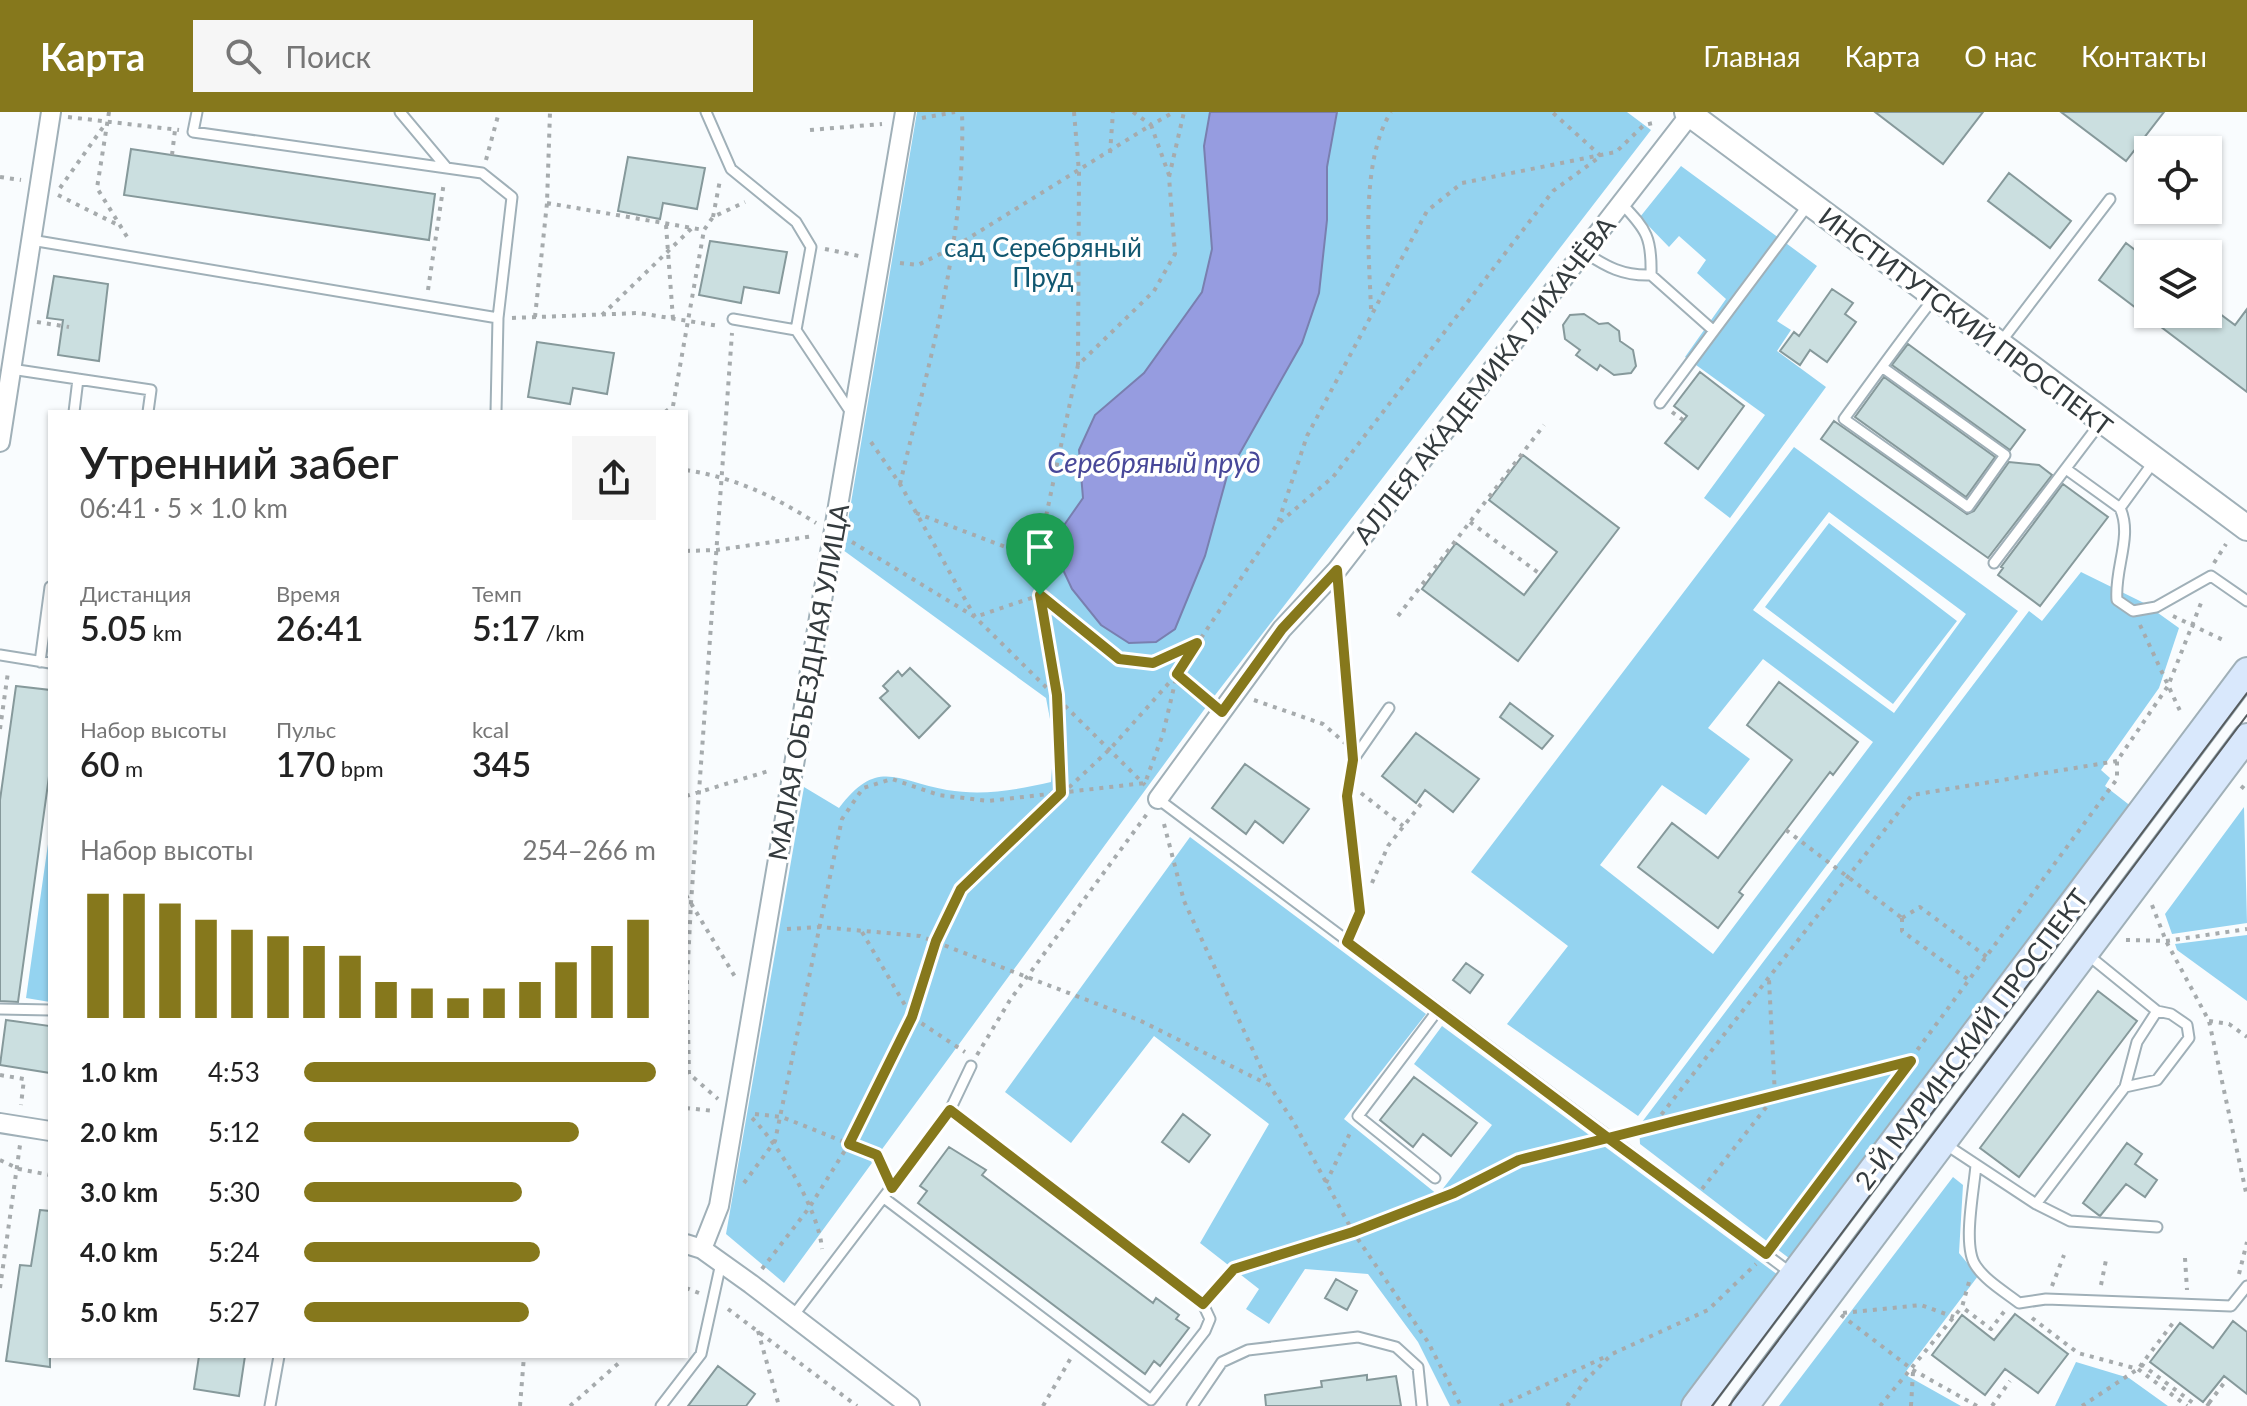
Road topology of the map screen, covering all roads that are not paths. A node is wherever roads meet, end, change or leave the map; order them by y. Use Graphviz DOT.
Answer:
graph roads {
  1 [pos="197,112"];
  2 [pos="400,112"];
  3 [pos="706,112"];
  4 [pos="905,112"];
  5 [pos="50,113"];
  6 [pos="1689,113"];
  7 [pos="446,167"];
  8 [pos="2110,199"];
  9 [pos="1621,203"];
  10 [pos="1808,205"];
  11 [pos="31,240"];
  12 [pos="1584,252"];
  13 [pos="1651,275"];
  14 [pos="1934,298"];
  15 [pos="498,318"];
  16 [pos="733,323"];
  17 [pos="796,330"];
  18 [pos="1714,331"];
  19 [pos="1998,345"];
  20 [pos="1882,367"];
  21 [pos="11,369"];
  22 [pos="78,379"];
  23 [pos="1660,403"];
  24 [pos="74,410"];
  25 [pos="148,410"];
  26 [pos="496,410"];
  27 [pos="853,417"];
  28 [pos="2101,422"];
  29 [pos="0,442"];
  30 [pos="2155,460"];
  31 [pos="2066,469"];
  32 [pos="2120,508"];
  33 [pos="2247,528"];
  34 [pos="1994,563"];
  35 [pos="2247,601"];
  36 [pos="48,617"];
  37 [pos="5,656"];
  38 [pos="45,662"];
  39 [pos="2247,671"];
  40 [pos="1389,708"];
  41 [pos="2247,737"];
  42 [pos="1158,799"];
  43 [pos="1347,942"];
  44 [pos="2085,953"];
  45 [pos="0,1009"];
  46 [pos="48,1010"];
  47 [pos="1438,1010"];
  48 [pos="2157,1011"];
  49 [pos="971,1066"];
  50 [pos="2125,1087"];
  51 [pos="950,1110"];
  52 [pos="0,1123"];
  53 [pos="48,1131"];
  54 [pos="1943,1143"];
  55 [pos="1976,1165"];
  56 [pos="1435,1178"];
  57 [pos="884,1198"];
  58 [pos="2036,1204"];
  59 [pos="2157,1227"];
  60 [pos="694,1246"];
  61 [pos="721,1263"];
  62 [pos="1794,1275"];
  63 [pos="2247,1286"];
  64 [pos="793,1316"];
  65 [pos="279,1358"];
  66 [pos="270,1406"];
  67 [pos="661,1406"];
  68 [pos="910,1406"];
  69 [pos="1192,1406"];
  70 [pos="1422,1406"];
  71 [pos="1695,1406"];
  72 [pos="1745,1406"];
  1 -- 7 [label="lane"];
  2 -- 7 [label="lane"];
  3 -- 17 [label="lane"];
  4 -- 27 [label="street, МАЛАЯ ОБЪЕЗДНАЯ УЛИЦА"];
  5 -- 11 [label="street"];
  6 -- 9 [label="street, АЛЛЕЯ АКАДЕМИКА ЛИХАЧЁВА"];
  6 -- 10 [label="street, ИНСТИТУТСКИЙ ПРОСПЕКТ"];
  7 -- 15 [label="lane"];
  8 -- 19 [label="lane"];
  9 -- 12 [label="street, АЛЛЕЯ АКАДЕМИКА ЛИХАЧЁВА"];
  9 -- 13 [label="lane"];
  10 -- 14 [label="street, ИНСТИТУТСКИЙ ПРОСПЕКТ"];
  10 -- 18 [label="lane"];
  11 -- 15 [label="lane"];
  11 -- 21 [label="street"];
  12 -- 13 [label="lane"];
  12 -- 42 [label="street, АЛЛЕЯ АКАДЕМИКА ЛИХАЧЁВА"];
  13 -- 18 [label="lane"];
  14 -- 19 [label="street, ИНСТИТУТСКИЙ ПРОСПЕКТ"];
  14 -- 20 [label="lane"];
  15 -- 26 [label="lane"];
  16 -- 17 [label="lane"];
  17 -- 27 [label="lane"];
  18 -- 23 [label="lane"];
  19 -- 28 [label="street, ИНСТИТУТСКИЙ ПРОСПЕКТ"];
  20 -- 20 [label="lane"];
  21 -- 22 [label="lane"];
  21 -- 29 [label="street"];
  22 -- 24 [label="lane"];
  22 -- 25 [label="lane"];
  27 -- 60 [label="street, МАЛАЯ ОБЪЕЗДНАЯ УЛИЦА"];
  28 -- 30 [label="street, ИНСТИТУТСКИЙ ПРОСПЕКТ"];
  28 -- 31 [label="lane"];
  30 -- 32 [label="lane"];
  30 -- 33 [label="street, ИНСТИТУТСКИЙ ПРОСПЕКТ"];
  31 -- 32 [label="lane"];
  31 -- 34 [label="lane"];
  32 -- 35 [label="lane"];
  36 -- 38 [label="lane"];
  37 -- 38 [label="lane"];
  39 -- 62 [label="main road, 2-Й МУРИНСКИЙ ПРОСПЕКТ"];
  40 -- 43 [label="lane"];
  41 -- 44 [label="main road, 2-Й МУРИНСКИЙ ПРОСПЕКТ"];
  42 -- 43 [label="lane"];
  43 -- 47 [label="lane"];
  44 -- 48 [label="lane"];
  44 -- 54 [label="main road, 2-Й МУРИНСКИЙ ПРОСПЕКТ"];
  45 -- 46 [label="lane"];
  47 -- 56 [label="lane"];
  47 -- 62 [label="lane"];
  48 -- 50 [label="lane"];
  48 -- 50 [label="lane"];
  49 -- 51 [label="lane"];
  50 -- 58 [label="lane"];
  51 -- 57 [label="lane"];
  51 -- 57 [label="lane"];
  52 -- 53 [label="street"];
  54 -- 55 [label="lane"];
  54 -- 72 [label="main road, 2-Й МУРИНСКИЙ ПРОСПЕКТ"];
  55 -- 58 [label="lane"];
  55 -- 63 [label="lane"];
  57 -- 64 [label="lane"];
  58 -- 59 [label="lane"];
  60 -- 61 [label="street"];
  61 -- 64 [label="street"];
  61 -- 67 [label="lane"];
  62 -- 71 [label="main road, 2-Й МУРИНСКИЙ ПРОСПЕКТ"];
  64 -- 68 [label="street"];
  65 -- 66 [label="lane"];
  69 -- 70 [label="lane"];
}
